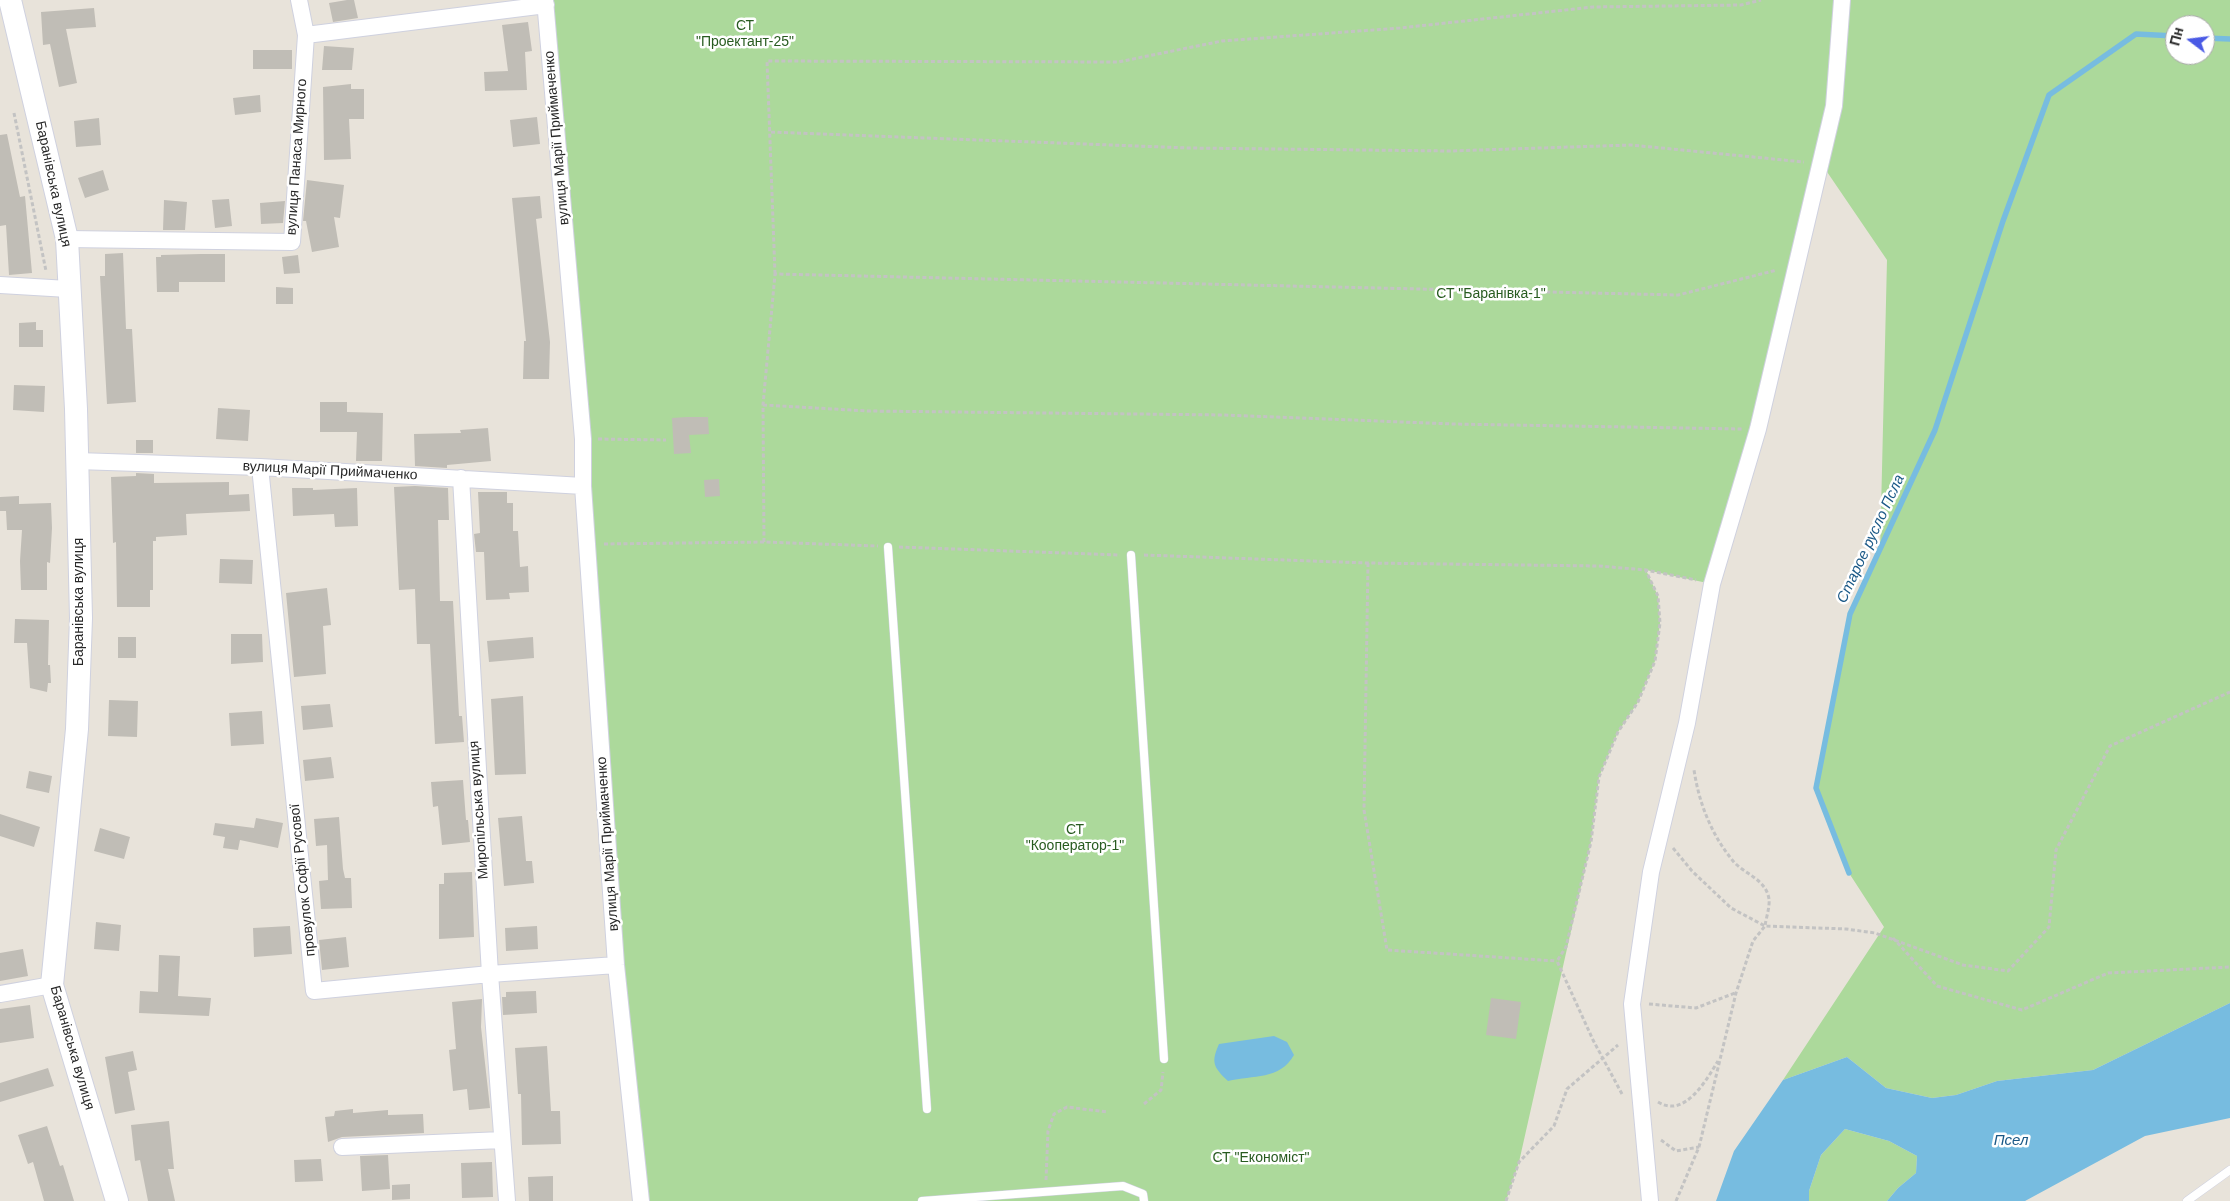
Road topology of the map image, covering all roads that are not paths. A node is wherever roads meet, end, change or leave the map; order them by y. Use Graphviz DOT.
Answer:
graph roads {
  1 [pos="10,0"];
  2 [pos="299,0"];
  3 [pos="1842,0"];
  4 [pos="546,2"];
  5 [pos="306,35"];
  6 [pos="67,239"];
  7 [pos="0,285"];
  8 [pos="59,288"];
  9 [pos="77,461"];
  10 [pos="260,467"];
  11 [pos="461,478"];
  12 [pos="583,486"];
  13 [pos="888,546"];
  14 [pos="1131,555"];
  15 [pos="616,965"];
  16 [pos="490,974"];
  17 [pos="52,985"];
  18 [pos="0,994"];
  19 [pos="1164,1059"];
  20 [pos="927,1109"];
  21 [pos="502,1140"];
  22 [pos="342,1148"];
  23 [pos="2230,1170"];
  24 [pos="964,1199"];
  25 [pos="117,1201"];
  26 [pos="507,1201"];
  27 [pos="642,1201"];
  28 [pos="922,1201"];
  29 [pos="1144,1201"];
  30 [pos="1650,1201"];
  31 [pos="2187,1201"];
  1 -- 6 [label="main road, Баранівська вулиця"];
  2 -- 5 [label="street, вулиця Панаса Мирного"];
  3 -- 30 [label="street"];
  4 -- 5 [label="street"];
  4 -- 12 [label="street, вулиця Марії Приймаченко"];
  5 -- 6 [label="street, вулиця Панаса Мирного"];
  6 -- 8 [label="main road, Баранівська вулиця"];
  7 -- 8 [label="street"];
  8 -- 9 [label="main road, Баранівська вулиця"];
  9 -- 10 [label="street, вулиця Марії Приймаченко"];
  9 -- 17 [label="main road, Баранівська вулиця"];
  10 -- 11 [label="street, вулиця Марії Приймаченко"];
  10 -- 16 [label="street, провулок Софії Русової"];
  11 -- 12 [label="street, вулиця Марії Приймаченко"];
  11 -- 16 [label="street, Миропільська вулиця"];
  12 -- 15 [label="street, вулиця Марії Приймаченко"];
  13 -- 20 [label="lane"];
  14 -- 19 [label="lane"];
  15 -- 16 [label="street, провулок Софії Русової"];
  15 -- 27 [label="street, вулиця Марії Приймаченко"];
  16 -- 21 [label="street, Миропільська вулиця"];
  17 -- 18 [label="street"];
  17 -- 25 [label="main road, Баранівська вулиця"];
  21 -- 22 [label="street"];
  21 -- 26 [label="street, Миропільська вулиця"];
  23 -- 31 [label="lane"];
  24 -- 28 [label="lane"];
  24 -- 29 [label="lane"];
}
